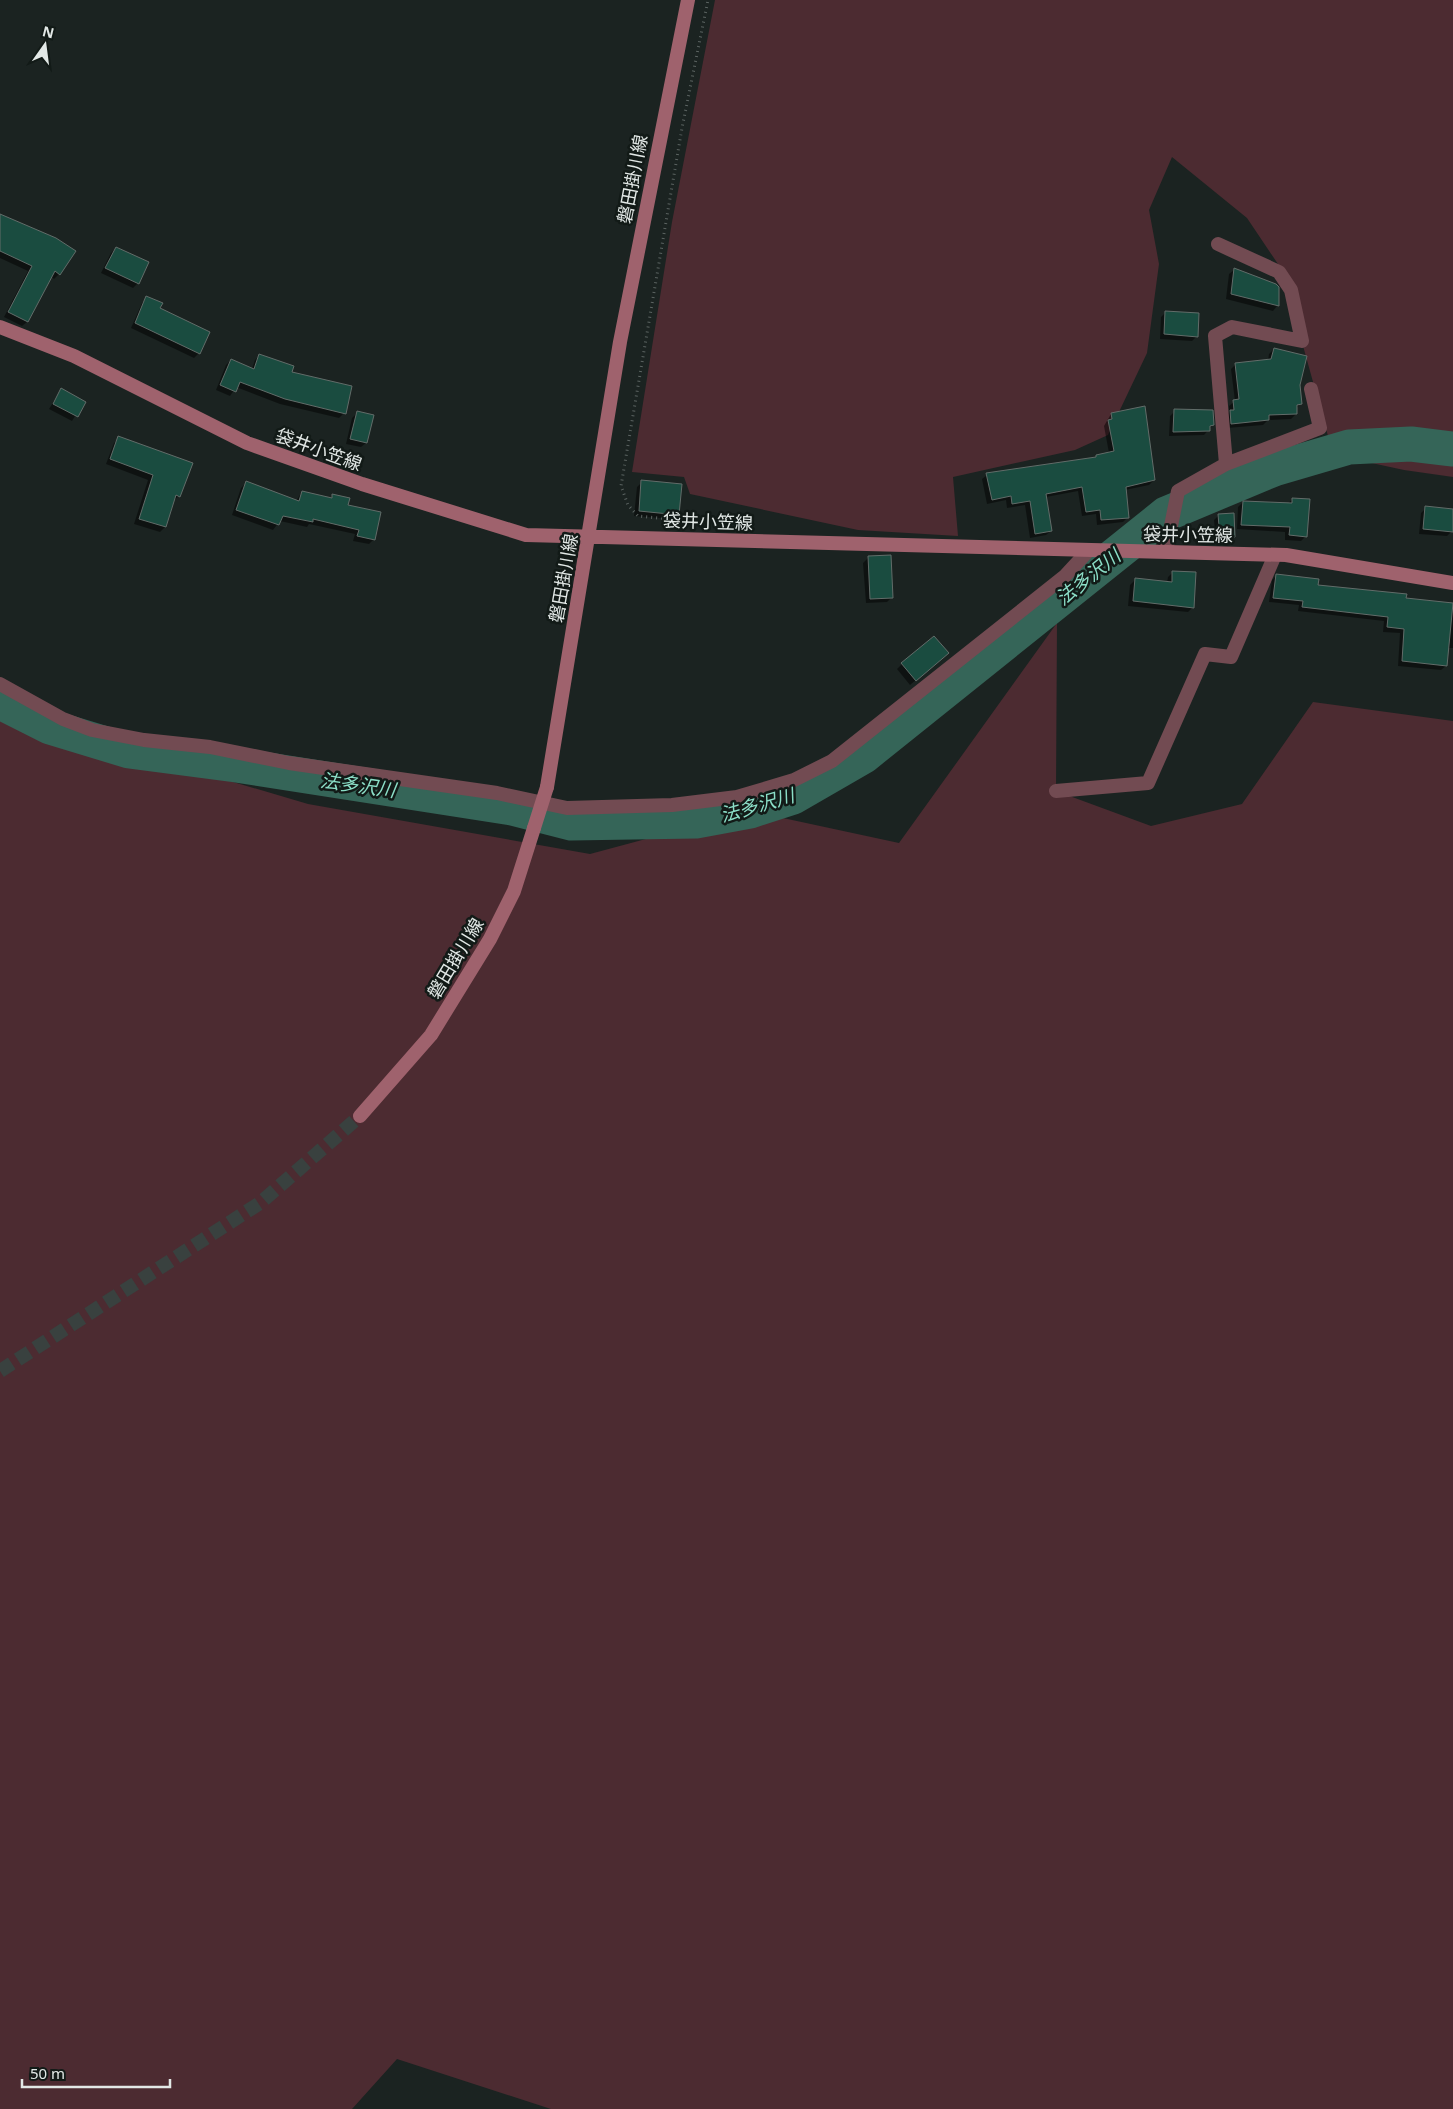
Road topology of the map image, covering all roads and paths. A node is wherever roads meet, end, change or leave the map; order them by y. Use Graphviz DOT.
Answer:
graph roads {
  1 [pos="688,0"];
  2 [pos="708,0"];
  3 [pos="1218,244"];
  4 [pos="0,327"];
  5 [pos="1311,390"];
  6 [pos="1226,464"];
  7 [pos="686,521"];
  8 [pos="590,537"];
  9 [pos="1088,551"];
  10 [pos="1166,551"];
  11 [pos="1275,555"];
  12 [pos="1453,583"];
  13 [pos="0,673"];
  14 [pos="0,684"];
  15 [pos="15,692"];
  16 [pos="1056,791"];
  17 [pos="360,1116"];
  1 -- 8 [label="main road, 磐田掛川線"];
  2 -- 7 [label="path"];
  3 -- 6 [label="street"];
  4 -- 8 [label="main road, 袋井小笠線"];
  5 -- 6 [label="street"];
  6 -- 10 [label="street"];
  8 -- 9 [label="main road, 袋井小笠線"];
  8 -- 17 [label="main road, 磐田掛川線, bridge"];
  9 -- 10 [label="main road, 袋井小笠線"];
  9 -- 15 [label="street"];
  10 -- 11 [label="main road, 袋井小笠線"];
  11 -- 12 [label="main road, 袋井小笠線"];
  11 -- 16 [label="street"];
  13 -- 15 [label="street"];
  14 -- 15 [label="street"];
}
